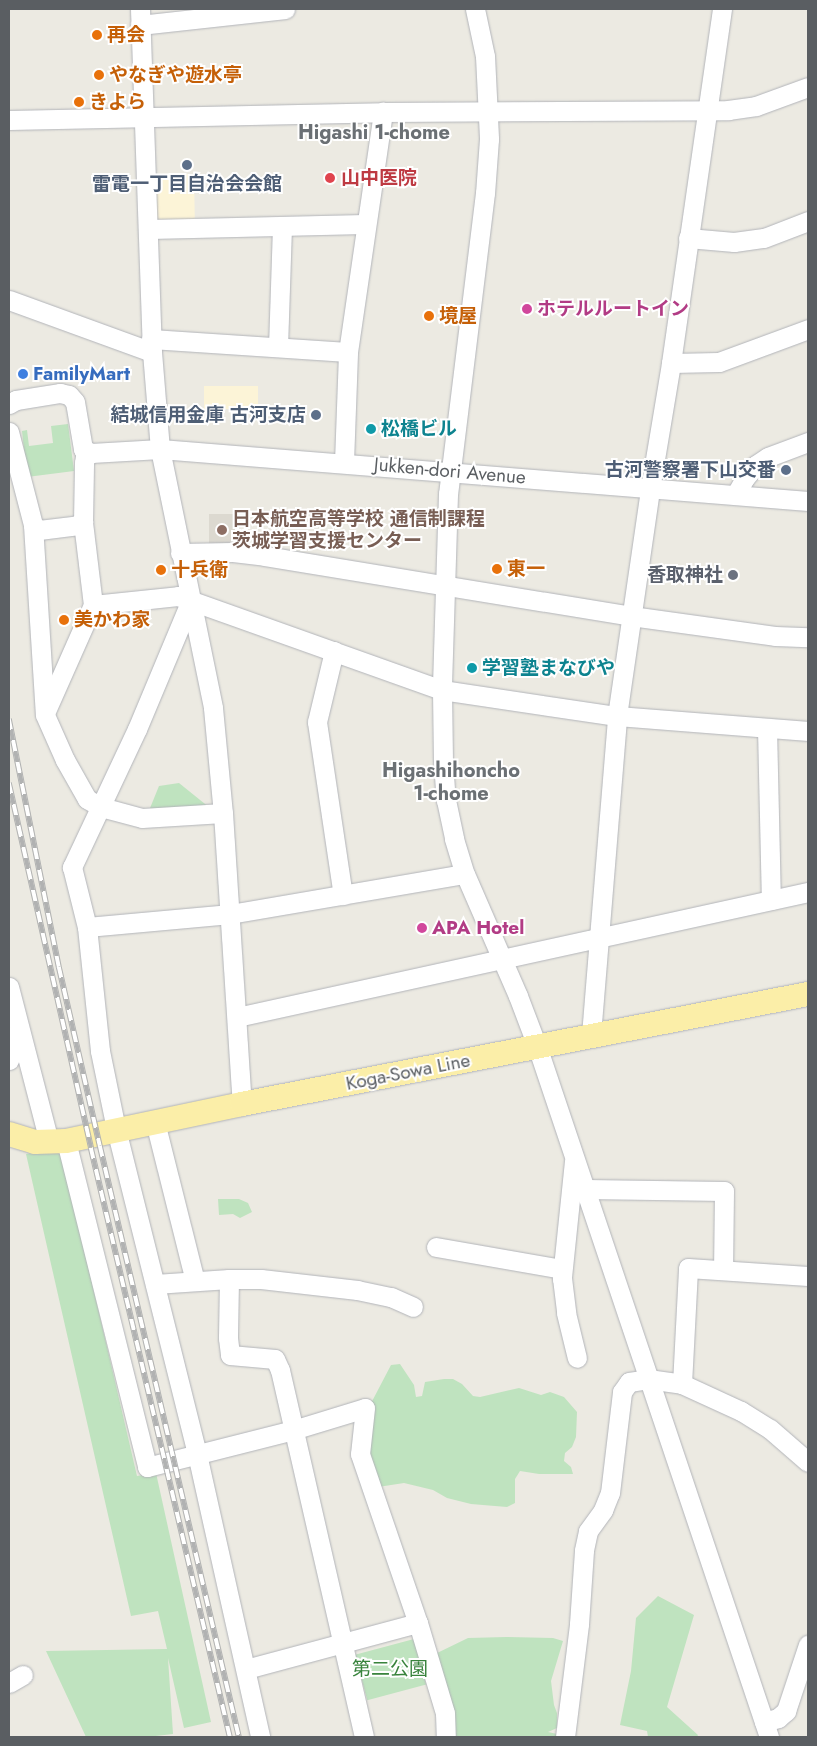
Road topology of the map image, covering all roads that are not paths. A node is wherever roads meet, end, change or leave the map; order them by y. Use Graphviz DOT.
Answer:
graph roads {
  1 [pos="286,9"];
  2 [pos="475,9"];
  3 [pos="722,9"];
  4 [pos="140,17"];
  5 [pos="808,87"];
  6 [pos="707,110"];
  7 [pos="383,112"];
  8 [pos="489,113"];
  9 [pos="145,117"];
  10 [pos="9,120"];
  11 [pos="808,221"];
  12 [pos="366,224"];
  13 [pos="282,226"];
  14 [pos="148,229"];
  15 [pos="688,238"];
  16 [pos="9,300"];
  17 [pos="808,329"];
  18 [pos="151,346"];
  19 [pos="278,347"];
  20 [pos="348,352"];
  21 [pos="671,363"];
  22 [pos="9,403"];
  23 [pos="9,432"];
  24 [pos="808,442"];
  25 [pos="160,449"];
  26 [pos="91,453"];
  27 [pos="344,462"];
  28 [pos="450,471"];
  29 [pos="650,488"];
  30 [pos="736,494"];
  31 [pos="808,501"];
  32 [pos="83,522"];
  33 [pos="33,526"];
  34 [pos="180,552"];
  35 [pos="445,586"];
  36 [pos="191,600"];
  37 [pos="93,605"];
  38 [pos="631,616"];
  39 [pos="808,637"];
  40 [pos="334,651"];
  41 [pos="442,690"];
  42 [pos="45,715"];
  43 [pos="617,716"];
  44 [pos="767,728"];
  45 [pos="808,731"];
  46 [pos="100,807"];
  47 [pos="223,813"];
  48 [pos="465,874"];
  49 [pos="808,892"];
  50 [pos="343,895"];
  51 [pos="771,900"];
  52 [pos="230,914"];
  53 [pos="87,927"];
  54 [pos="600,939"];
  55 [pos="502,960"];
  56 [pos="9,987"];
  57 [pos="808,994"];
  58 [pos="784,999"];
  59 [pos="808,1008"];
  60 [pos="237,1016"];
  61 [pos="19,1028"];
  62 [pos="591,1035"];
  63 [pos="537,1046"];
  64 [pos="9,1060"];
  65 [pos="242,1104"];
  66 [pos="155,1122"];
  67 [pos="116,1129"];
  68 [pos="9,1134"];
  69 [pos="57,1141"];
  70 [pos="575,1158"];
  71 [pos="585,1189"];
  72 [pos="436,1247"];
  73 [pos="562,1269"];
  74 [pos="723,1270"];
  75 [pos="808,1276"];
  76 [pos="229,1278"];
  77 [pos="195,1281"];
  78 [pos="155,1284"];
  79 [pos="413,1307"];
  80 [pos="577,1358"];
  81 [pos="648,1379"];
  82 [pos="682,1384"];
  83 [pos="293,1430"];
  84 [pos="197,1454"];
  85 [pos="808,1462"];
  86 [pos="418,1623"];
  87 [pos="342,1644"];
  88 [pos="808,1645"];
  89 [pos="246,1669"];
  90 [pos="767,1730"];
  91 [pos="260,1737"];
  92 [pos="364,1737"];
  93 [pos="446,1737"];
  94 [pos="565,1737"];
  1 -- 4 [label="street"];
  2 -- 8 [label="street"];
  3 -- 6 [label="street"];
  4 -- 9 [label="street"];
  5 -- 6 [label="street"];
  6 -- 8 [label="street"];
  6 -- 15 [label="street"];
  7 -- 8 [label="street"];
  7 -- 9 [label="street"];
  7 -- 12 [label="street"];
  8 -- 28 [label="street"];
  9 -- 10 [label="street"];
  9 -- 14 [label="street"];
  11 -- 15 [label="street"];
  12 -- 13 [label="street"];
  12 -- 20 [label="street"];
  13 -- 14 [label="street"];
  13 -- 19 [label="street"];
  14 -- 18 [label="street"];
  15 -- 21 [label="street"];
  16 -- 18 [label="street"];
  17 -- 21 [label="street"];
  18 -- 19 [label="street"];
  18 -- 25 [label="street"];
  19 -- 20 [label="street"];
  20 -- 27 [label="street"];
  21 -- 29 [label="street"];
  22 -- 26 [label="street"];
  23 -- 33 [label="street"];
  24 -- 30 [label="street"];
  25 -- 26 [label="street, Jukken-dori Avenue"];
  25 -- 27 [label="street, Jukken-dori Avenue"];
  25 -- 34 [label="street"];
  26 -- 32 [label="street"];
  27 -- 28 [label="street, Jukken-dori Avenue"];
  28 -- 29 [label="street, Jukken-dori Avenue"];
  28 -- 35 [label="street"];
  29 -- 30 [label="street, Jukken-dori Avenue"];
  29 -- 38 [label="street"];
  30 -- 31 [label="street, Jukken-dori Avenue"];
  32 -- 33 [label="street"];
  32 -- 37 [label="street"];
  33 -- 42 [label="street"];
  34 -- 35 [label="street"];
  34 -- 36 [label="street"];
  35 -- 38 [label="street"];
  35 -- 41 [label="street"];
  36 -- 37 [label="street"];
  36 -- 40 [label="street"];
  36 -- 46 [label="street"];
  36 -- 47 [label="street"];
  37 -- 42 [label="street"];
  38 -- 39 [label="street"];
  38 -- 43 [label="street"];
  40 -- 41 [label="street"];
  40 -- 50 [label="street"];
  41 -- 43 [label="street"];
  41 -- 48 [label="street"];
  42 -- 46 [label="street"];
  43 -- 44 [label="street"];
  43 -- 54 [label="street"];
  44 -- 45 [label="street"];
  44 -- 51 [label="street"];
  46 -- 47 [label="street"];
  46 -- 53 [label="street"];
  47 -- 52 [label="street"];
  48 -- 50 [label="street"];
  48 -- 55 [label="street"];
  49 -- 51 [label="street"];
  50 -- 52 [label="street"];
  51 -- 54 [label="street"];
  52 -- 53 [label="street"];
  52 -- 60 [label="street"];
  53 -- 67 [label="street"];
  54 -- 55 [label="street"];
  54 -- 62 [label="street"];
  55 -- 60 [label="street"];
  55 -- 63 [label="street"];
  56 -- 61 [label="street"];
  57 -- 58 [label="main road, Koga-Sowa Line"];
  58 -- 59 [label="street"];
  58 -- 62 [label="main road, Koga-Sowa Line"];
  60 -- 65 [label="street"];
  61 -- 64 [label="street"];
  61 -- 69 [label="street"];
  62 -- 63 [label="main road, Koga-Sowa Line"];
  63 -- 65 [label="main road, Koga-Sowa Line"];
  63 -- 70 [label="street"];
  65 -- 66 [label="main road, Koga-Sowa Line"];
  66 -- 67 [label="main road, Koga-Sowa Line"];
  66 -- 77 [label="street"];
  67 -- 69 [label="main road, Koga-Sowa Line"];
  67 -- 78 [label="street"];
  68 -- 69 [label="main road, Koga-Sowa Line"];
  69 -- 84 [label="street"];
  70 -- 71 [label="street"];
  70 -- 73 [label="street"];
  71 -- 74 [label="street"];
  71 -- 81 [label="street"];
  72 -- 73 [label="street"];
  73 -- 80 [label="street"];
  74 -- 75 [label="street"];
  74 -- 82 [label="street"];
  76 -- 77 [label="street"];
  76 -- 79 [label="street"];
  76 -- 83 [label="street"];
  77 -- 78 [label="street"];
  78 -- 84 [label="street"];
  81 -- 82 [label="street"];
  81 -- 90 [label="street"];
  81 -- 94 [label="street"];
  82 -- 85 [label="street"];
  83 -- 84 [label="street"];
  83 -- 86 [label="street"];
  83 -- 87 [label="street"];
  84 -- 89 [label="street"];
  86 -- 87 [label="street"];
  86 -- 93 [label="street"];
  87 -- 89 [label="street"];
  87 -- 92 [label="street"];
  88 -- 90 [label="street"];
  89 -- 91 [label="street"];
}
